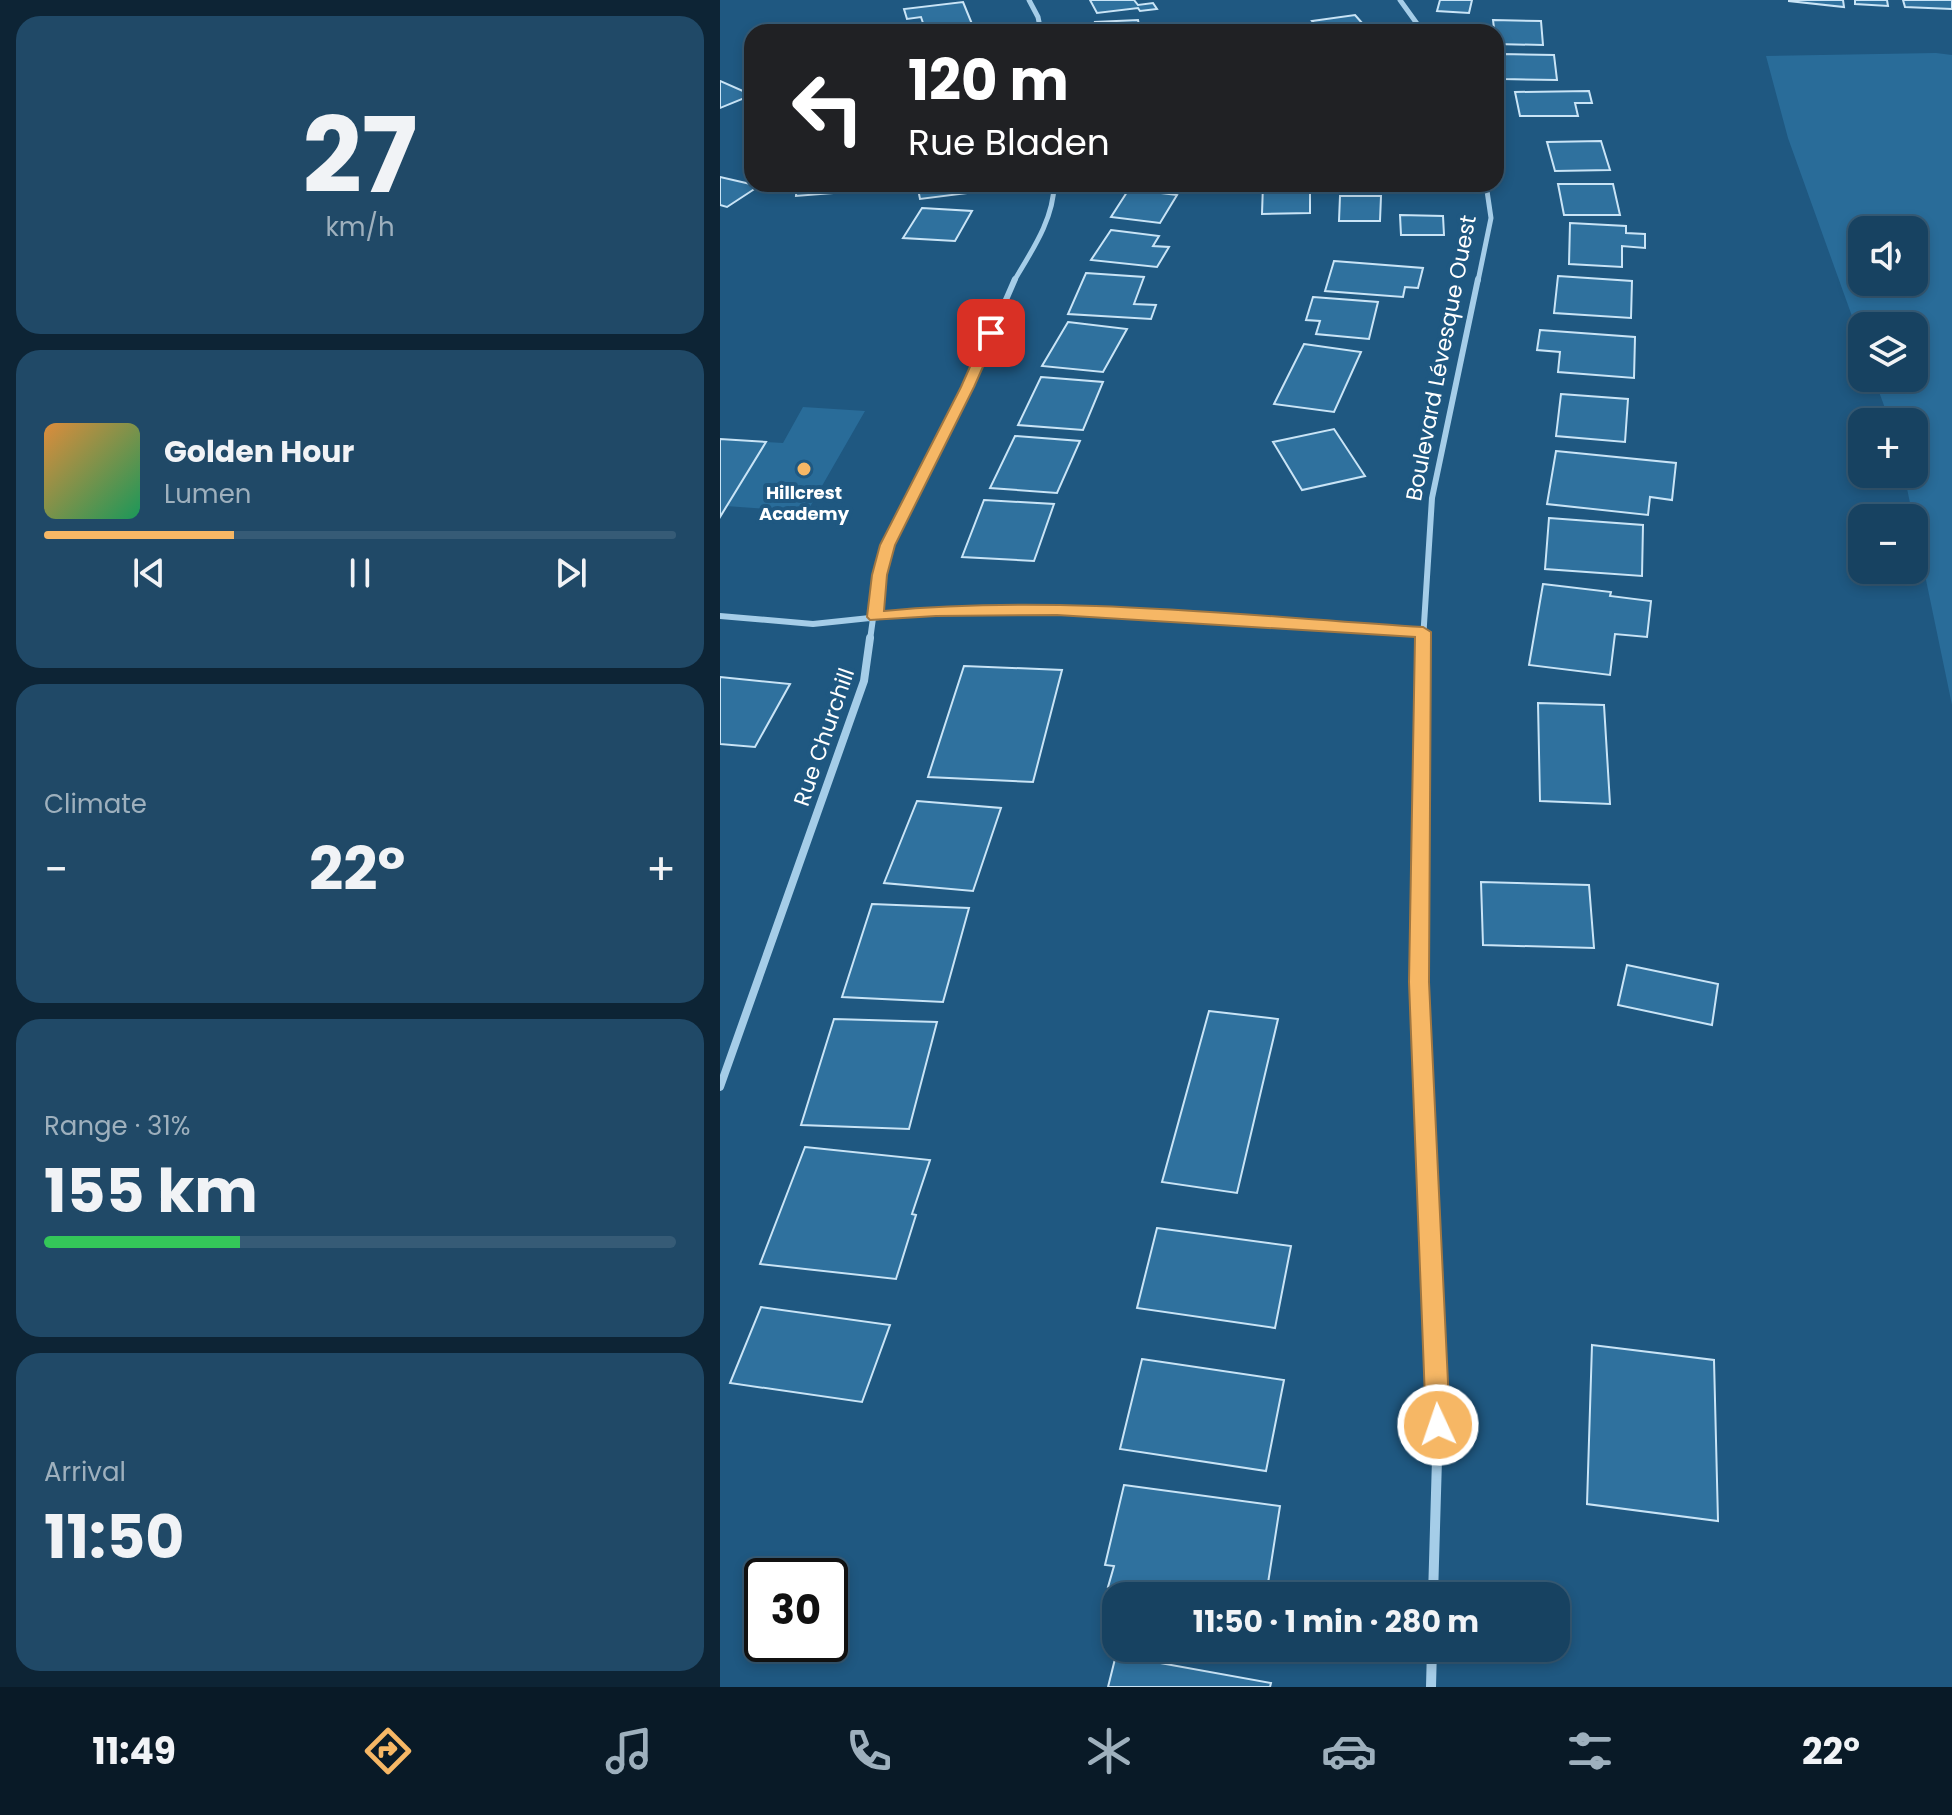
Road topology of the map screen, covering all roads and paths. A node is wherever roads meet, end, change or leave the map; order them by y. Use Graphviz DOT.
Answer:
graph roads {
  1 [pos="1029,0"];
  2 [pos="1400,0"];
  3 [pos="1038,24"];
  4 [pos="1417,24"];
  5 [pos="1054,192"];
  6 [pos="1487,192"];
  7 [pos="720,616"];
  8 [pos="875,617"];
  9 [pos="1423,632"];
  10 [pos="720,1087"];
  11 [pos="1433,1582"];
  12 [pos="1432,1662"];
  13 [pos="1431,1687"];
  1 -- 3 [label="street"];
  2 -- 4 [label="street"];
  5 -- 8 [label="street, Rue Churchill"];
  6 -- 9 [label="street, Boulevard Lévesque Ouest"];
  7 -- 8 [label="street"];
  8 -- 9 [label="street"];
  8 -- 10 [label="street, Rue Churchill"];
  9 -- 11 [label="street, Boulevard Lévesque Ouest"];
  12 -- 13 [label="street"];
}
